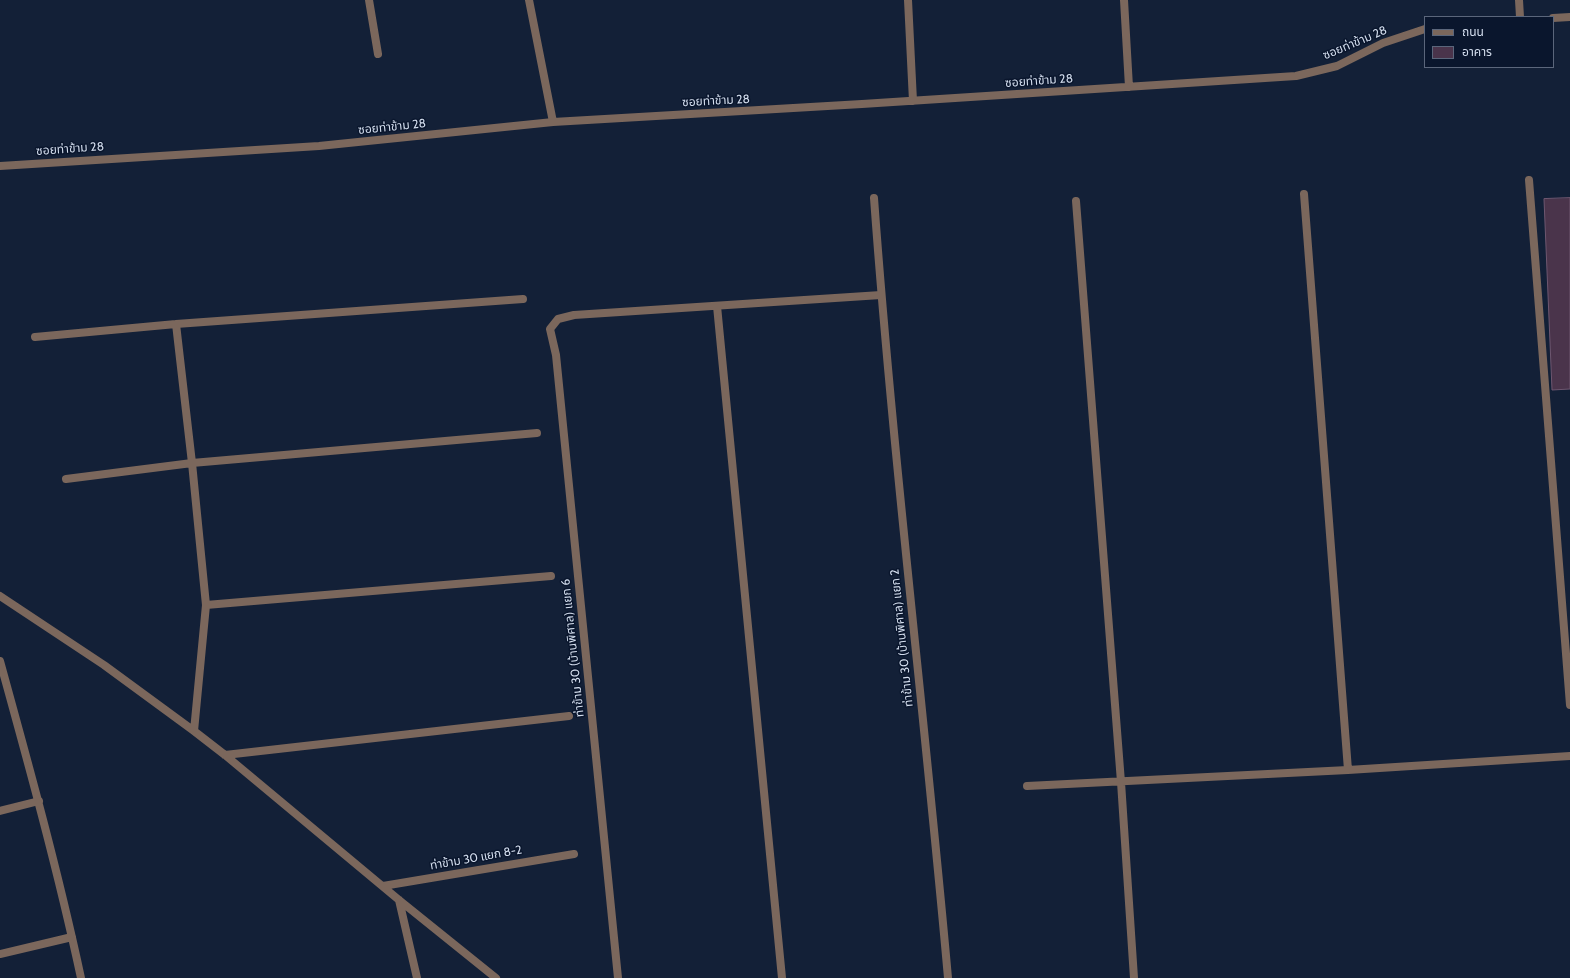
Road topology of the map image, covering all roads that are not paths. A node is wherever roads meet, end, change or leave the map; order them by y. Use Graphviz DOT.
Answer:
graph roads {
  1 [pos="369,0"];
  2 [pos="529,0"];
  3 [pos="908,0"];
  4 [pos="1124,0"];
  5 [pos="1519,0"];
  6 [pos="1520,16"];
  7 [pos="1570,17"];
  8 [pos="1554,18"];
  9 [pos="1424,29"];
  10 [pos="378,54"];
  11 [pos="1129,87"];
  12 [pos="913,101"];
  13 [pos="553,122"];
  14 [pos="0,166"];
  15 [pos="1529,180"];
  16 [pos="1304,194"];
  17 [pos="874,198"];
  18 [pos="1076,201"];
  19 [pos="881,295"];
  20 [pos="522,299"];
  21 [pos="717,306"];
  22 [pos="176,324"];
  23 [pos="35,337"];
  24 [pos="537,433"];
  25 [pos="192,463"];
  26 [pos="66,479"];
  27 [pos="551,576"];
  28 [pos="0,596"];
  29 [pos="206,605"];
  30 [pos="0,661"];
  31 [pos="1570,706"];
  32 [pos="569,716"];
  33 [pos="194,731"];
  34 [pos="225,755"];
  35 [pos="1570,756"];
  36 [pos="1348,770"];
  37 [pos="1121,782"];
  38 [pos="1027,786"];
  39 [pos="39,801"];
  40 [pos="0,811"];
  41 [pos="574,854"];
  42 [pos="383,886"];
  43 [pos="399,900"];
  44 [pos="72,937"];
  45 [pos="0,954"];
  46 [pos="80,978"];
  47 [pos="417,978"];
  48 [pos="496,978"];
  49 [pos="618,978"];
  50 [pos="782,978"];
  51 [pos="948,978"];
  52 [pos="1134,978"];
  1 -- 10 [label="street"];
  2 -- 13 [label="street"];
  3 -- 12 [label="street"];
  4 -- 11 [label="street"];
  5 -- 6 [label="street"];
  7 -- 8 [label="street"];
  9 -- 11 [label="street, ซอยท่าข้าม 28"];
  11 -- 12 [label="street, ซอยท่าข้าม 28"];
  12 -- 13 [label="street, ซอยท่าข้าม 28"];
  13 -- 14 [label="street, ซอยท่าข้าม 28"];
  15 -- 31 [label="street"];
  16 -- 36 [label="street"];
  17 -- 19 [label="street, ท่าข้าม 30 (บ้านพิศาล) แยก 2"];
  18 -- 37 [label="street"];
  19 -- 21 [label="street"];
  19 -- 51 [label="street, ท่าข้าม 30 (บ้านพิศาล) แยก 2"];
  20 -- 22 [label="street"];
  21 -- 49 [label="street, ท่าข้าม 30 (บ้านพิศาล) แยก 6"];
  21 -- 50 [label="street"];
  22 -- 23 [label="street"];
  22 -- 25 [label="street"];
  24 -- 25 [label="street"];
  25 -- 26 [label="street"];
  25 -- 29 [label="street"];
  27 -- 29 [label="street"];
  28 -- 33 [label="street"];
  29 -- 33 [label="street"];
  30 -- 39 [label="street"];
  32 -- 34 [label="street"];
  33 -- 34 [label="street"];
  34 -- 42 [label="street"];
  35 -- 36 [label="street"];
  36 -- 37 [label="street"];
  37 -- 38 [label="street"];
  37 -- 52 [label="street"];
  39 -- 40 [label="street"];
  39 -- 44 [label="street"];
  41 -- 42 [label="street, ท่าข้าม 30 แยก 8-2"];
  42 -- 43 [label="street"];
  43 -- 47 [label="street"];
  43 -- 48 [label="street"];
  44 -- 45 [label="street"];
  44 -- 46 [label="street"];
}
